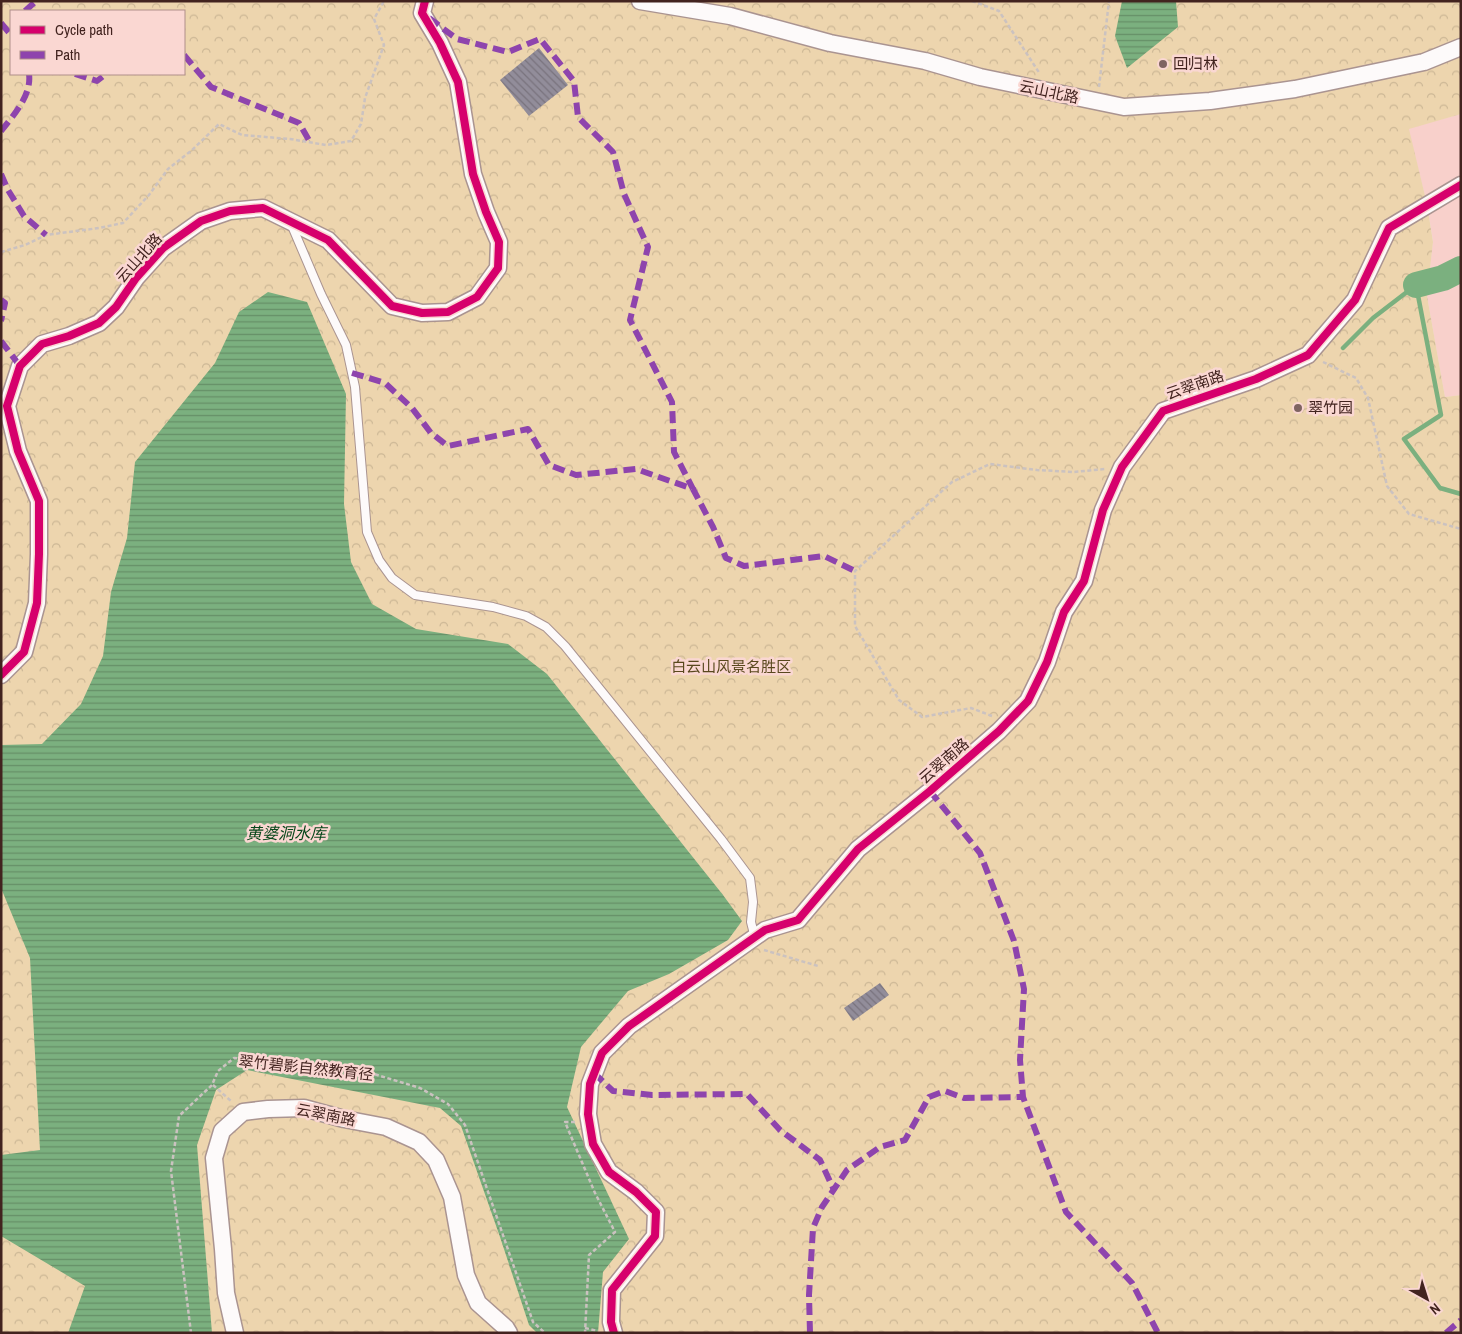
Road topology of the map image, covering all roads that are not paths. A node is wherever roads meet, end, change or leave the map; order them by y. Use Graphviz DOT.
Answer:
graph roads {
  1 [pos="424,1"];
  2 [pos="641,1"];
  3 [pos="1461,47"];
  4 [pos="1461,185"];
  5 [pos="290,221"];
  6 [pos="1,674"];
  7 [pos="752,940"];
  8 [pos="235,1333"];
  9 [pos="509,1333"];
  10 [pos="614,1333"];
  1 -- 5 [label="street, 云山北路"];
  2 -- 3 [label="street, 云山北路"];
  4 -- 7 [label="street, 云翠南路"];
  5 -- 6 [label="street, 云山北路"];
  5 -- 7 [label="lane"];
  7 -- 10 [label="street, 云翠南路"];
  8 -- 9 [label="street, 云翠南路"];
}
